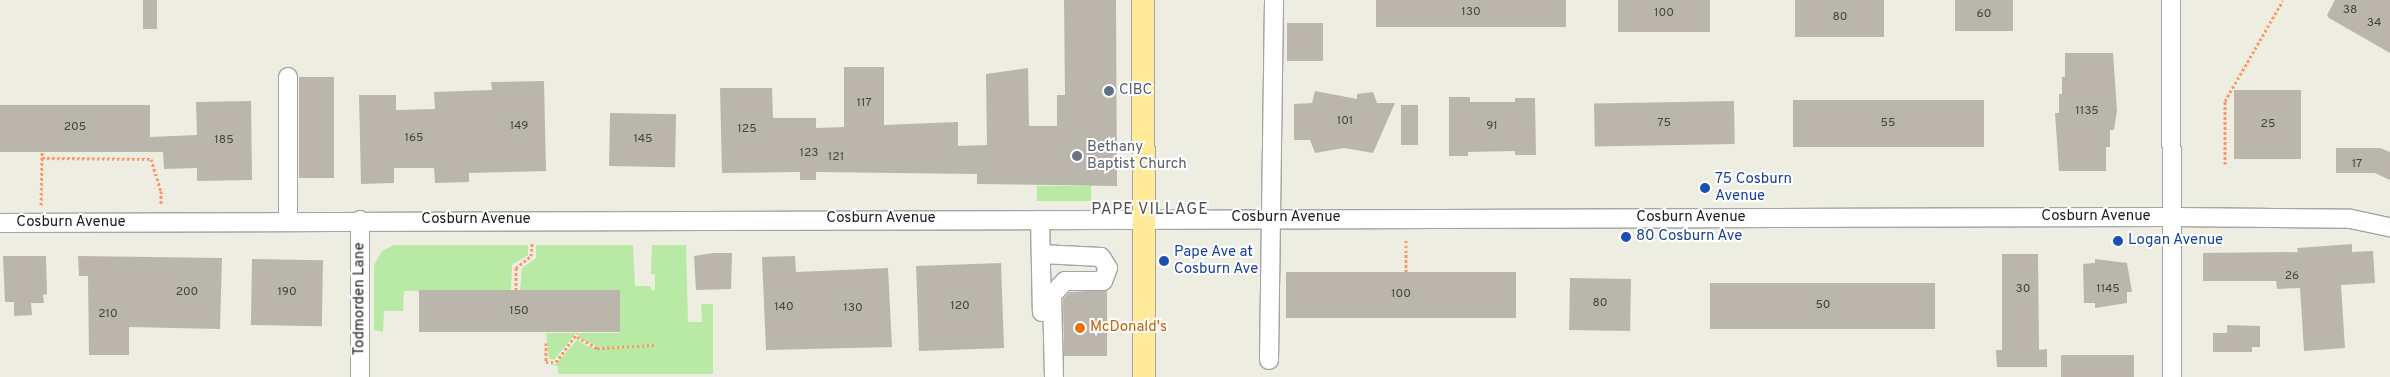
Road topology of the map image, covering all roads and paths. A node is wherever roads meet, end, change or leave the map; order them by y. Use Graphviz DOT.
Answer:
graph roads {
  1 [pos="1143,0"];
  2 [pos="1274,0"];
  3 [pos="2171,0"];
  4 [pos="2283,0"];
  5 [pos="288,77"];
  6 [pos="42,152"];
  7 [pos="42,158"];
  8 [pos="2225,164"];
  9 [pos="41,205"];
  10 [pos="161,205"];
  11 [pos="2172,217"];
  12 [pos="1271,218"];
  13 [pos="1144,219"];
  14 [pos="360,220"];
  15 [pos="1040,220"];
  16 [pos="288,221"];
  17 [pos="0,223"];
  18 [pos="2390,227"];
  19 [pos="1406,240"];
  20 [pos="532,243"];
  21 [pos="1041,254"];
  22 [pos="1406,272"];
  23 [pos="516,290"];
  24 [pos="546,342"];
  25 [pos="655,345"];
  26 [pos="1269,360"];
  27 [pos="360,377"];
  28 [pos="1042,377"];
  29 [pos="1054,377"];
  30 [pos="1144,377"];
  31 [pos="2172,377"];
  1 -- 13 [label="main road"];
  2 -- 12 [label="street"];
  3 -- 11 [label="street"];
  4 -- 8 [label="path"];
  5 -- 16 [label="street"];
  6 -- 7 [label="path"];
  7 -- 9 [label="path"];
  7 -- 10 [label="path"];
  11 -- 12 [label="street, Cosburn Avenue"];
  11 -- 18 [label="street, Cosburn Avenue"];
  11 -- 31 [label="street"];
  12 -- 13 [label="street, Cosburn Avenue"];
  12 -- 26 [label="street"];
  13 -- 15 [label="street, Cosburn Avenue"];
  13 -- 30 [label="main road"];
  14 -- 15 [label="street, Cosburn Avenue"];
  14 -- 16 [label="street, Cosburn Avenue"];
  14 -- 27 [label="street, Todmorden Lane"];
  15 -- 21 [label="street"];
  16 -- 17 [label="street, Cosburn Avenue"];
  19 -- 22 [label="path"];
  20 -- 23 [label="path"];
  21 -- 28 [label="street"];
  21 -- 29 [label="street"];
  24 -- 25 [label="path"];
}
